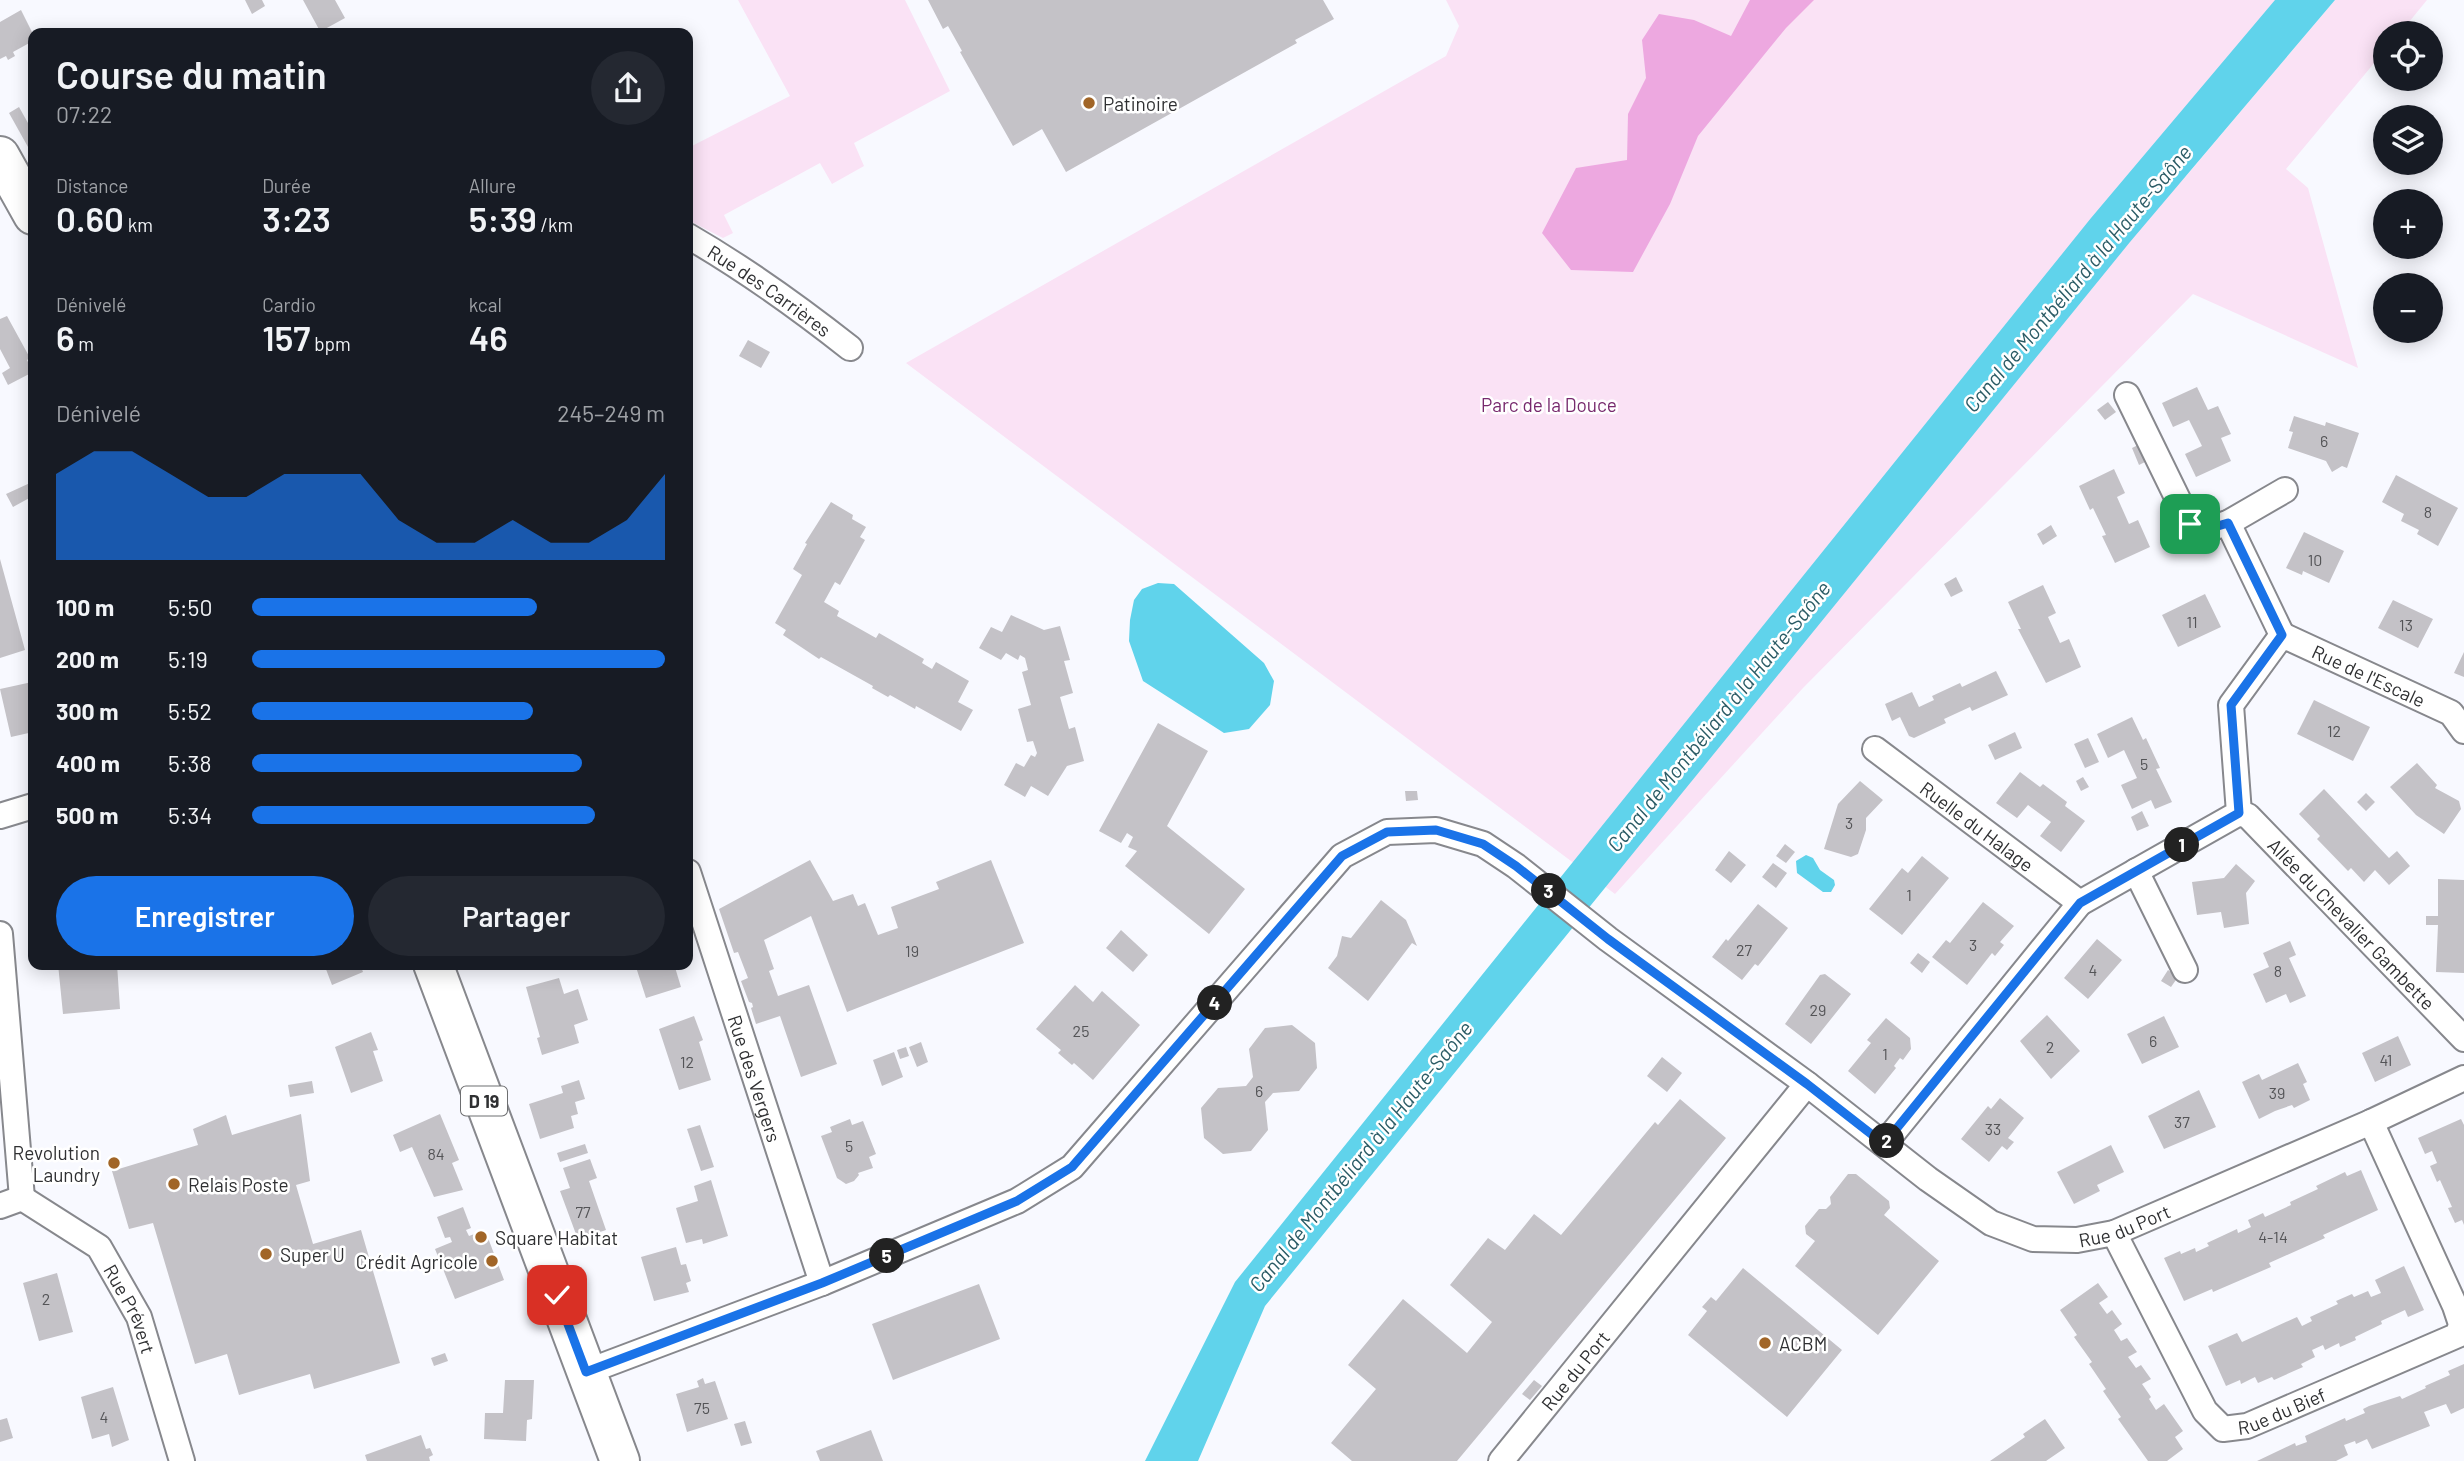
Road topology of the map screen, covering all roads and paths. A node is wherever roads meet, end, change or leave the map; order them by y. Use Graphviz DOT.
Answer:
graph roads {
  1 [pos="0,156"];
  2 [pos="28,206"];
  3 [pos="693,239"];
  4 [pos="850,348"];
  5 [pos="2127,395"];
  6 [pos="2285,490"];
  7 [pos="2228,523"];
  8 [pos="2282,635"];
  9 [pos="2464,731"];
  10 [pos="1875,748"];
  11 [pos="28,808"];
  12 [pos="2239,813"];
  13 [pos="0,816"];
  14 [pos="2136,871"];
  15 [pos="693,887"];
  16 [pos="2080,903"];
  17 [pos="0,934"];
  18 [pos="435,970"];
  19 [pos="2185,970"];
  20 [pos="2464,1039"];
  21 [pos="2464,1078"];
  22 [pos="1807,1084"];
  23 [pos="2371,1122"];
  24 [pos="1884,1144"];
  25 [pos="11,1202"];
  26 [pos="2114,1233"];
  27 [pos="822,1283"];
  28 [pos="2463,1324"];
  29 [pos="586,1372"];
  30 [pos="182,1461"];
  31 [pos="620,1461"];
  32 [pos="1501,1461"];
  1 -- 2 [label="main road"];
  3 -- 4 [label="street, Rue des Carrières"];
  5 -- 7 [label="street"];
  6 -- 7 [label="street"];
  7 -- 8 [label="street"];
  8 -- 9 [label="street, Rue de l'Escale"];
  8 -- 12 [label="street"];
  10 -- 16 [label="street, Ruelle du Halage"];
  11 -- 13 [label="street"];
  12 -- 14 [label="street"];
  12 -- 20 [label="street, Allée du Chevalier Gambette"];
  14 -- 16 [label="street"];
  14 -- 19 [label="street"];
  15 -- 27 [label="street, Rue des Vergers"];
  16 -- 24 [label="street"];
  17 -- 25 [label="street"];
  18 -- 29 [label="main road, D 19"];
  21 -- 23 [label="street, Rue du Port"];
  22 -- 24 [label="street, Rue du Port"];
  22 -- 27 [label="street, Rue du Port"];
  22 -- 32 [label="street, Rue du Port"];
  23 -- 26 [label="street, Rue du Port"];
  23 -- 28 [label="street, Rue du Bief"];
  24 -- 26 [label="street, Rue du Port"];
  25 -- 30 [label="street, Rue Prévert"];
  26 -- 28 [label="street, Rue du Bief"];
  27 -- 29 [label="street, Rue du Port"];
  29 -- 31 [label="main road, D 19"];
}
